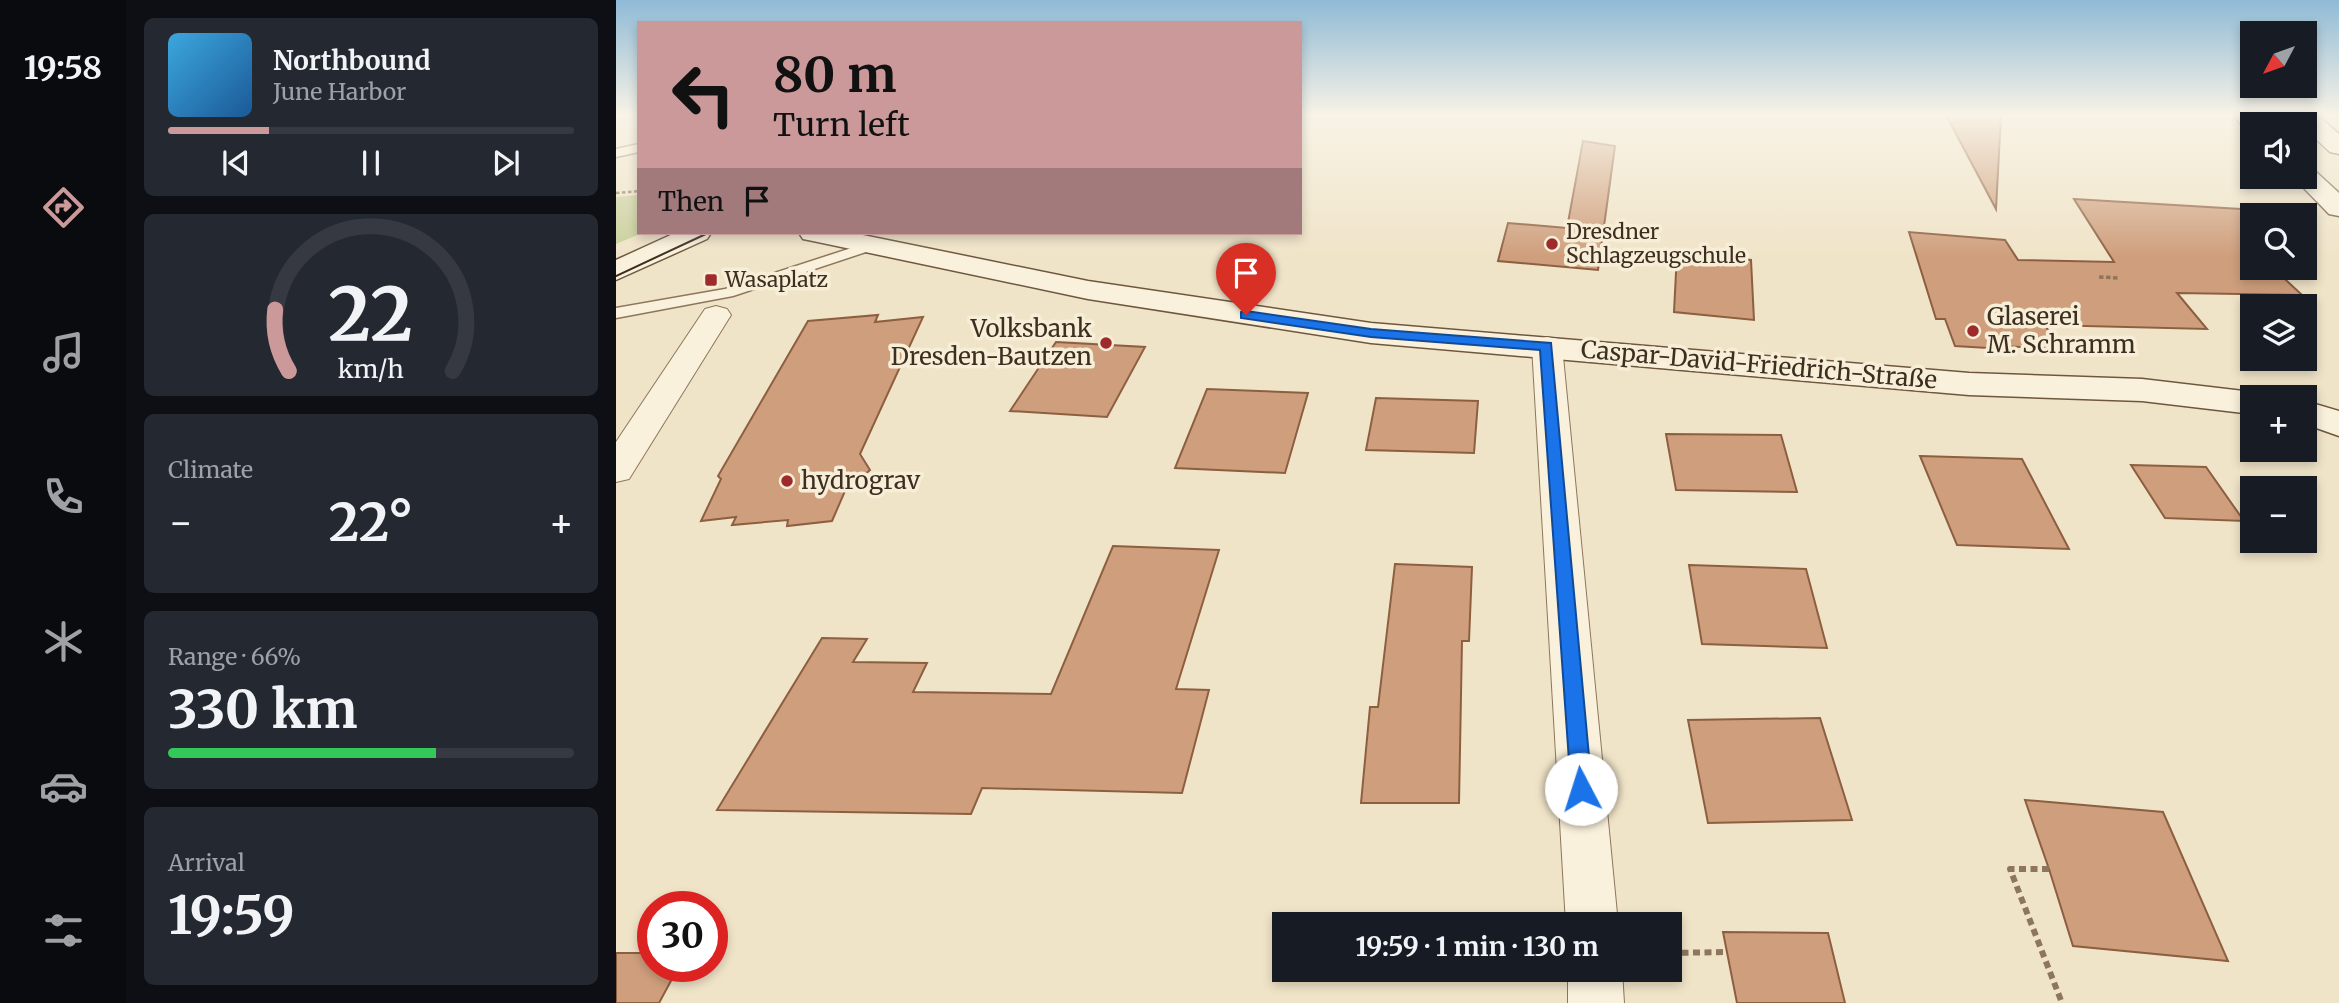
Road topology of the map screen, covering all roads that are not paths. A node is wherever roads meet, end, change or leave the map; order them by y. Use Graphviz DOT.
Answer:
graph roads {
  1 [pos="2317,187"];
  2 [pos="2339,208"];
  3 [pos="693,235"];
  4 [pos="822,235"];
  5 [pos="870,246"];
  6 [pos="616,271"];
  7 [pos="722,304"];
  8 [pos="616,313"];
  9 [pos="1546,346"];
  10 [pos="2240,402"];
  11 [pos="2339,408"];
  12 [pos="2317,410"];
  13 [pos="2317,416"];
  14 [pos="2339,424"];
  15 [pos="616,470"];
  16 [pos="1591,912"];
  17 [pos="1595,982"];
  18 [pos="1596,1003"];
  1 -- 2 [label="street"];
  3 -- 6 [label="street"];
  4 -- 5 [label="street, Caspar-David-Friedrich-Straße"];
  5 -- 7 [label="lane"];
  5 -- 9 [label="street, Caspar-David-Friedrich-Straße"];
  7 -- 8 [label="lane"];
  7 -- 15 [label="street"];
  9 -- 10 [label="street, Caspar-David-Friedrich-Straße"];
  9 -- 16 [label="street"];
  11 -- 12 [label="street"];
  13 -- 14 [label="street"];
  17 -- 18 [label="street"];
}
